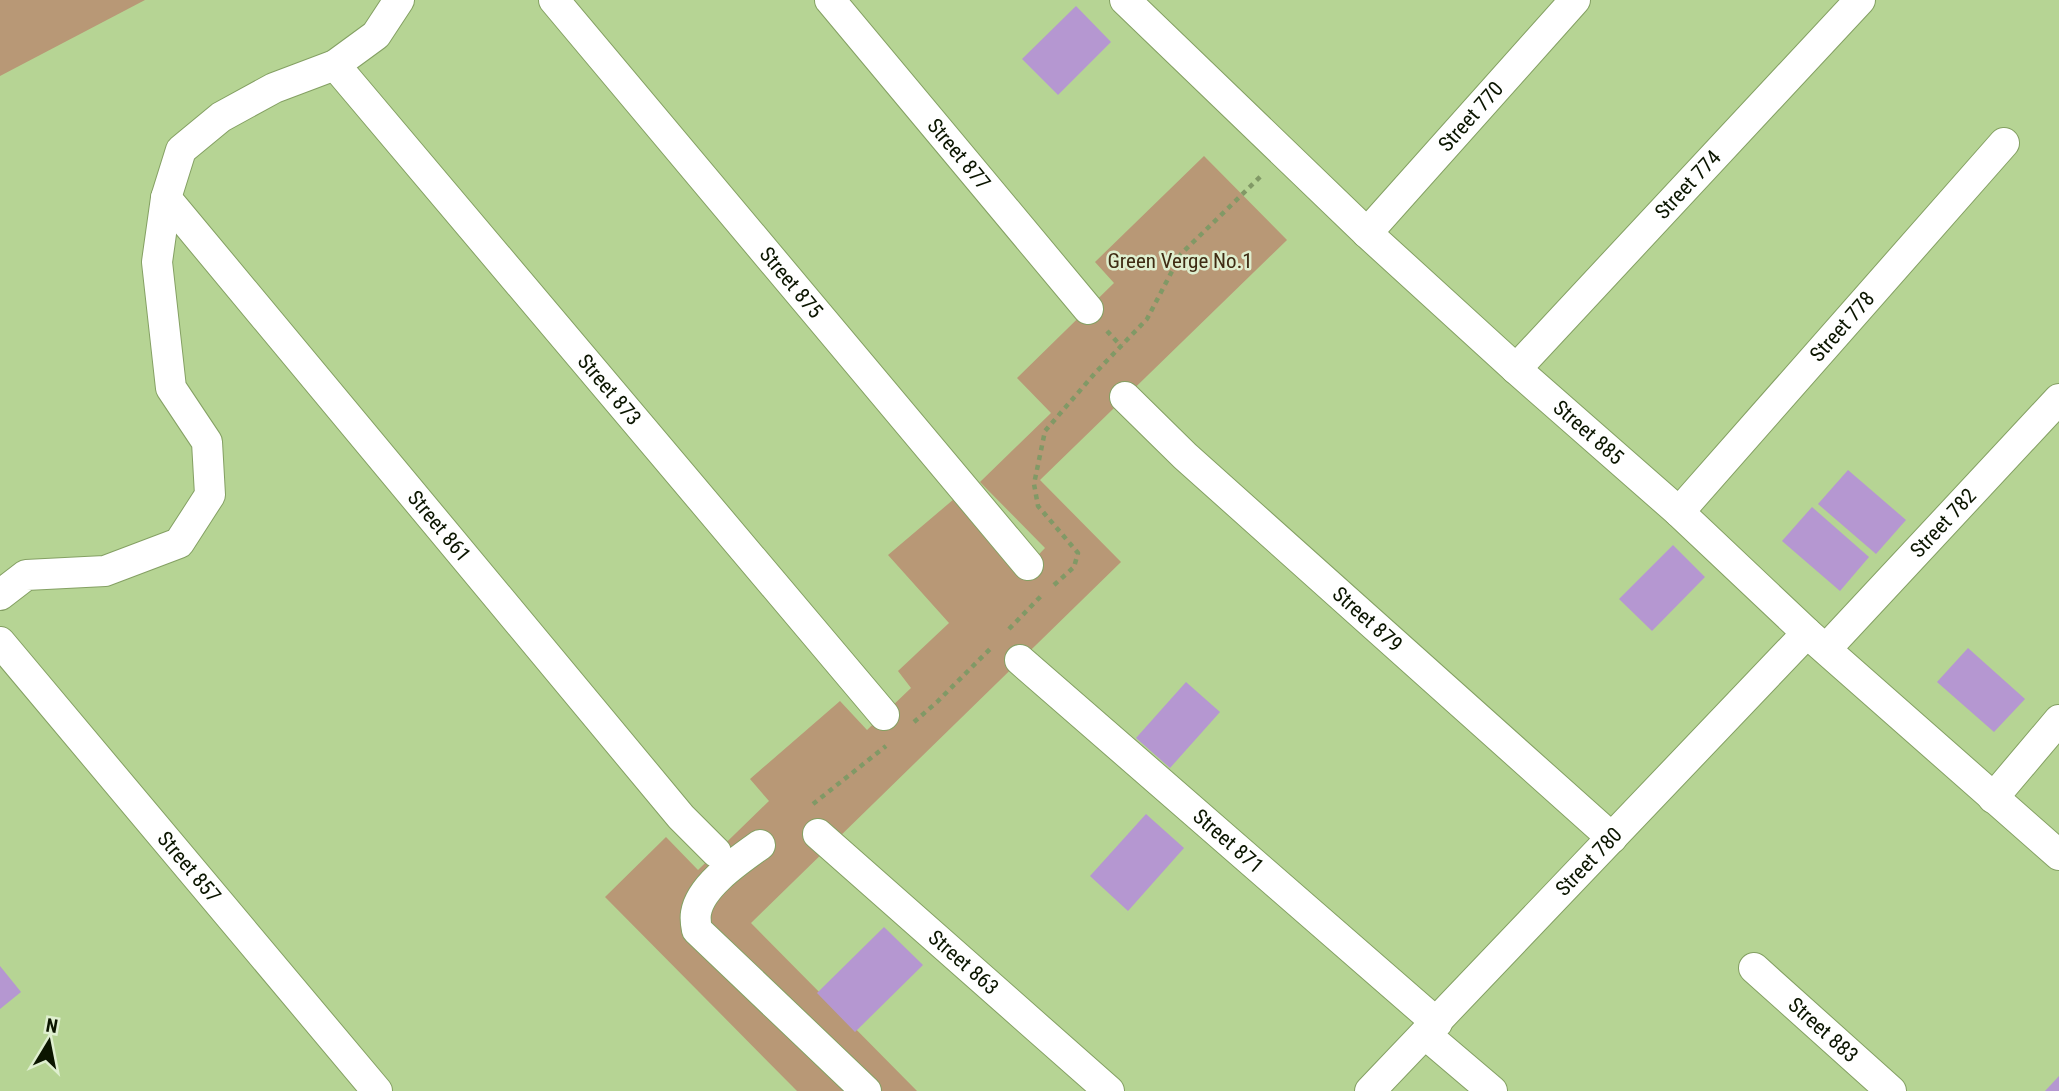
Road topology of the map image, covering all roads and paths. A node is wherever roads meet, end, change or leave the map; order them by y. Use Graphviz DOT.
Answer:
graph roads {
  1 [pos="399,0"];
  2 [pos="554,0"];
  3 [pos="830,0"];
  4 [pos="1125,0"];
  5 [pos="1575,0"];
  6 [pos="1860,0"];
  7 [pos="335,65"];
  8 [pos="2004,143"];
  9 [pos="1284,153"];
  10 [pos="166,198"];
  11 [pos="1367,233"];
  12 [pos="1088,309"];
  13 [pos="1516,369"];
  14 [pos="1125,397"];
  15 [pos="2059,399"];
  16 [pos="1679,512"];
  17 [pos="1028,565"];
  18 [pos="1052,587"];
  19 [pos="1043,594"];
  20 [pos="0,595"];
  21 [pos="1816,641"];
  22 [pos="0,642"];
  23 [pos="1020,660"];
  24 [pos="2059,720"];
  25 [pos="895,728"];
  26 [pos="1993,798"];
  27 [pos="810,806"];
  28 [pos="818,834"];
  29 [pos="1612,838"];
  30 [pos="760,845"];
  31 [pos="716,852"];
  32 [pos="2059,855"];
  33 [pos="1754,968"];
  34 [pos="1431,1028"];
  35 [pos="377,1091"];
  36 [pos="866,1091"];
  37 [pos="1109,1091"];
  38 [pos="1370,1091"];
  39 [pos="1492,1091"];
  40 [pos="1891,1091"];
  1 -- 7 [label="street"];
  2 -- 17 [label="street, Street 875"];
  3 -- 12 [label="street, Street 877"];
  4 -- 9 [label="street, Street 885"];
  5 -- 11 [label="street, Street 770"];
  6 -- 13 [label="street, Street 774"];
  7 -- 10 [label="street"];
  7 -- 25 [label="street, Street 873"];
  8 -- 16 [label="street, Street 778"];
  9 -- 11 [label="street, Street 885"];
  9 -- 18 [label="path"];
  10 -- 20 [label="street"];
  10 -- 31 [label="street, Street 861"];
  11 -- 13 [label="street, Street 885"];
  13 -- 16 [label="street, Street 885"];
  14 -- 29 [label="street, Street 879"];
  15 -- 21 [label="street, Street 782"];
  16 -- 21 [label="street, Street 885"];
  19 -- 25 [label="path"];
  21 -- 26 [label="street, Street 885"];
  21 -- 29 [label="street, Street 780"];
  22 -- 35 [label="street, Street 857"];
  23 -- 34 [label="street, Street 871"];
  24 -- 26 [label="street"];
  25 -- 27 [label="path"];
  26 -- 32 [label="street, Street 885"];
  28 -- 37 [label="street, Street 863"];
  29 -- 34 [label="street, Street 780"];
  30 -- 36 [label="street"];
  33 -- 40 [label="street, Street 883"];
  34 -- 38 [label="street, Street 780"];
  34 -- 39 [label="street, Street 871"];
}
